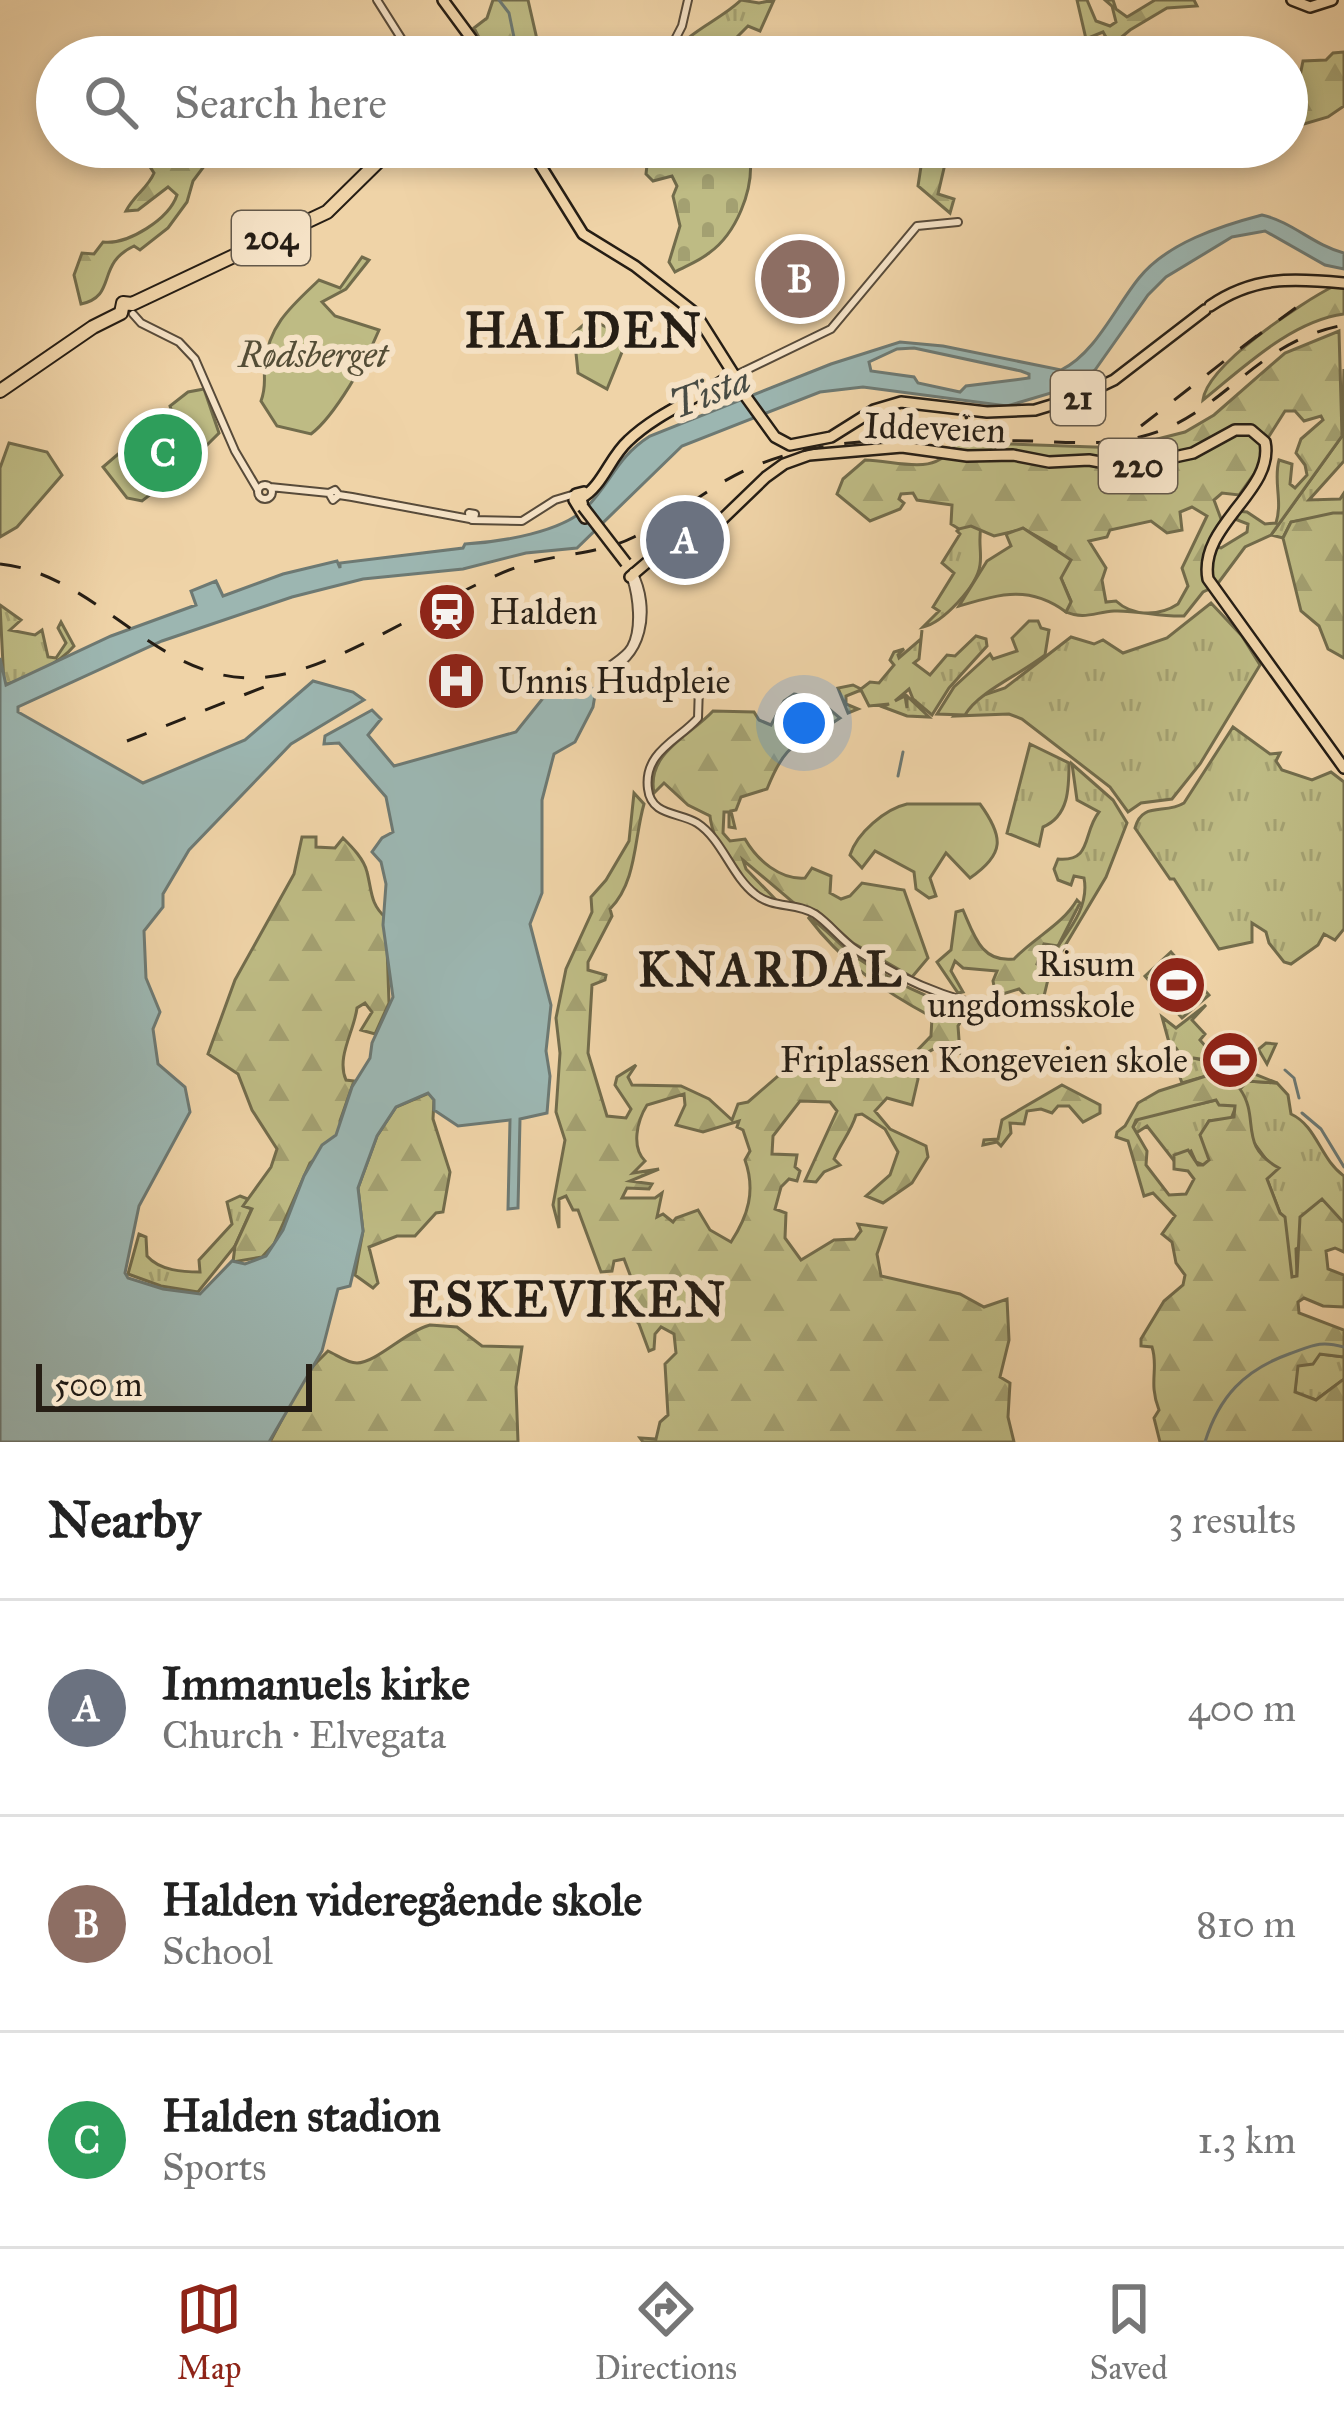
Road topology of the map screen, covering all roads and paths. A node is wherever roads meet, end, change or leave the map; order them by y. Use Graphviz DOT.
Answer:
graph roads {
  1 [pos="377,0"];
  2 [pos="443,0"];
  3 [pos="688,0"];
  4 [pos="1292,0"];
  5 [pos="1332,0"];
  6 [pos="400,36"];
  7 [pos="470,36"];
  8 [pos="677,36"];
  9 [pos="372,168"];
  10 [pos="539,168"];
  11 [pos="958,222"];
  12 [pos="1344,283"];
  13 [pos="131,314"];
  14 [pos="731,381"];
  15 [pos="0,391"];
  16 [pos="579,502"];
  17 [pos="630,571"];
  18 [pos="1344,768"];
  19 [pos="1035,1017"];
  1 -- 6 [label="street"];
  2 -- 7 [label="main road"];
  3 -- 8 [label="street"];
  4 -- 5 [label="main road"];
  9 -- 13 [label="highway, 204"];
  10 -- 14 [label="main road"];
  11 -- 14 [label="street"];
  12 -- 14 [label="main road, 21"];
  13 -- 15 [label="highway, 204"];
  13 -- 16 [label="street"];
  14 -- 16 [label="main road"];
  16 -- 17 [label="main road, bridge"];
  17 -- 18 [label="main road, Iddeveien / 220"];
  17 -- 19 [label="street"];
}
